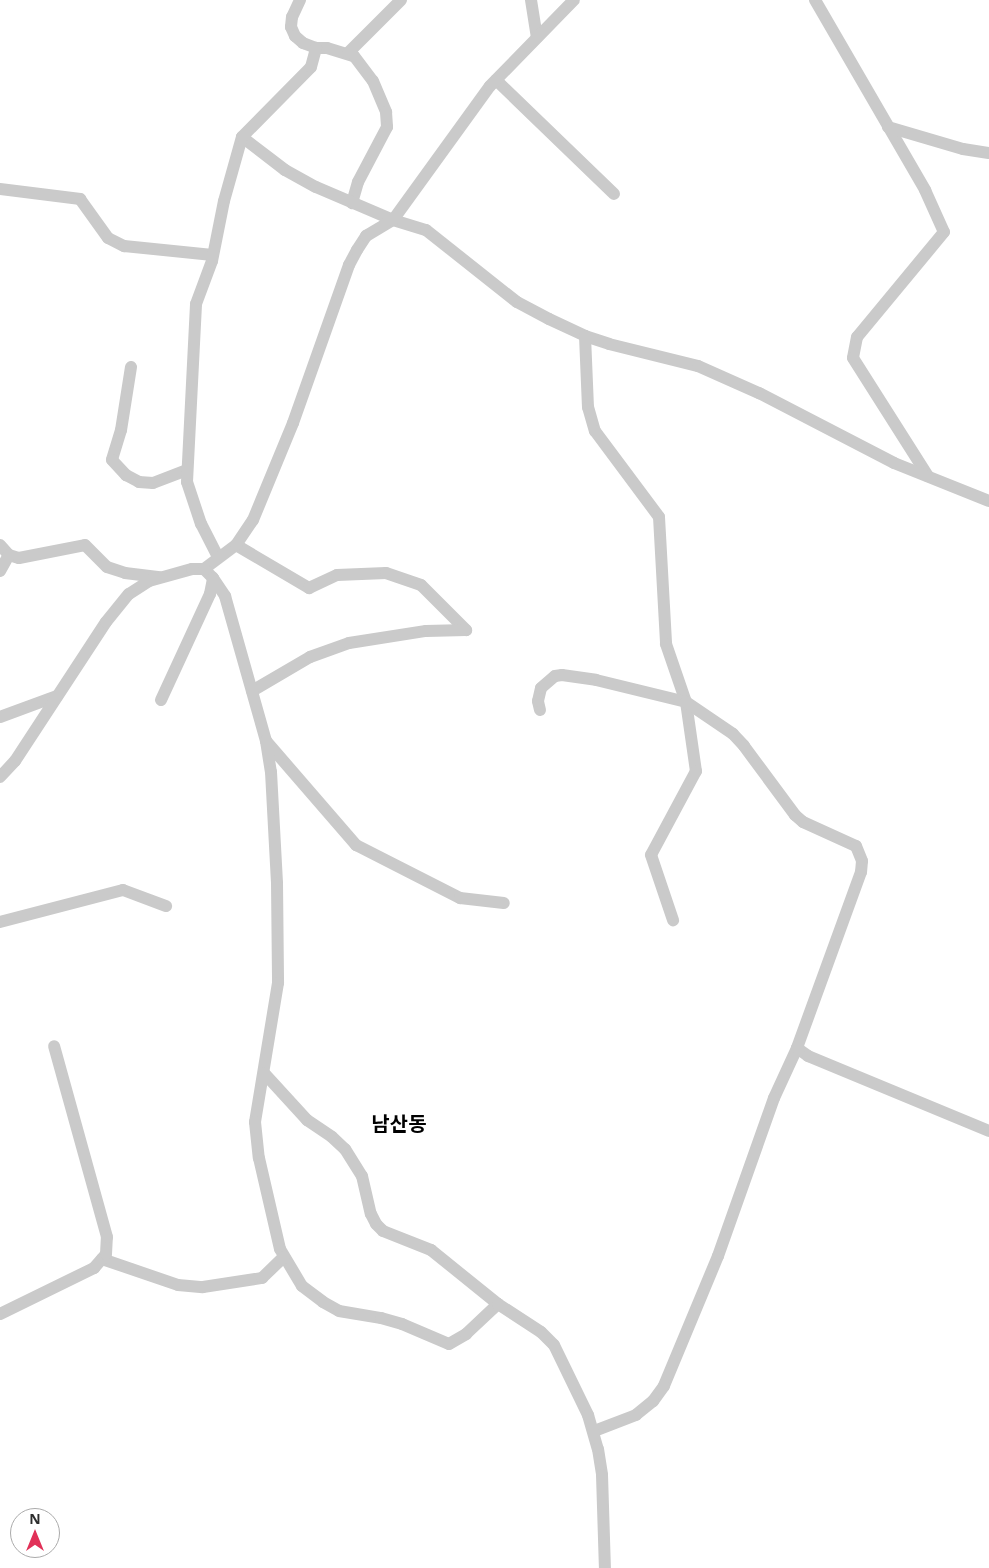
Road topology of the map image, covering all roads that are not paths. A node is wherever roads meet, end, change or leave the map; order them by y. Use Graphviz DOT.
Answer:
graph roads {
  1 [pos="300,0"];
  2 [pos="401,0"];
  3 [pos="531,0"];
  4 [pos="574,0"];
  5 [pos="815,0"];
  6 [pos="537,38"];
  7 [pos="316,48"];
  8 [pos="348,53"];
  9 [pos="496,80"];
  10 [pos="888,127"];
  11 [pos="242,137"];
  12 [pos="989,153"];
  13 [pos="0,190"];
  14 [pos="614,194"];
  15 [pos="352,203"];
  16 [pos="393,220"];
  17 [pos="213,255"];
  18 [pos="585,336"];
  19 [pos="130,367"];
  20 [pos="187,470"];
  21 [pos="928,476"];
  22 [pos="989,501"];
  23 [pos="236,545"];
  24 [pos="0,546"];
  25 [pos="9,555"];
  26 [pos="218,557"];
  27 [pos="0,571"];
  28 [pos="208,573"];
  29 [pos="162,577"];
  30 [pos="252,692"];
  31 [pos="57,696"];
  32 [pos="161,700"];
  33 [pos="686,702"];
  34 [pos="540,710"];
  35 [pos="0,717"];
  36 [pos="266,741"];
  37 [pos="0,777"];
  38 [pos="504,903"];
  39 [pos="166,906"];
  40 [pos="673,920"];
  41 [pos="0,922"];
  42 [pos="54,1046"];
  43 [pos="797,1048"];
  44 [pos="264,1073"];
  45 [pos="989,1131"];
  46 [pos="284,1257"];
  47 [pos="102,1259"];
  48 [pos="498,1304"];
  49 [pos="0,1314"];
  50 [pos="594,1431"];
  51 [pos="605,1568"];
  1 -- 7 [label="street"];
  2 -- 8 [label="street"];
  3 -- 6 [label="street"];
  4 -- 6 [label="street"];
  5 -- 10 [label="street"];
  6 -- 9 [label="street"];
  7 -- 8 [label="street"];
  7 -- 11 [label="street"];
  8 -- 15 [label="street"];
  9 -- 14 [label="street"];
  9 -- 16 [label="street"];
  10 -- 12 [label="street"];
  10 -- 21 [label="street"];
  11 -- 15 [label="street"];
  11 -- 17 [label="street"];
  13 -- 17 [label="street"];
  15 -- 16 [label="street"];
  16 -- 18 [label="street"];
  16 -- 23 [label="street"];
  17 -- 20 [label="street"];
  18 -- 21 [label="street"];
  18 -- 33 [label="street"];
  19 -- 20 [label="street"];
  20 -- 26 [label="street"];
  21 -- 22 [label="street"];
  23 -- 26 [label="street"];
  23 -- 30 [label="street"];
  24 -- 25 [label="street"];
  25 -- 27 [label="street"];
  25 -- 29 [label="street"];
  26 -- 28 [label="street"];
  28 -- 29 [label="street"];
  28 -- 30 [label="street"];
  28 -- 32 [label="street"];
  29 -- 31 [label="street"];
  30 -- 36 [label="street"];
  31 -- 35 [label="street"];
  31 -- 37 [label="street"];
  33 -- 34 [label="street"];
  33 -- 40 [label="street"];
  33 -- 43 [label="street"];
  36 -- 38 [label="street"];
  36 -- 44 [label="street"];
  39 -- 41 [label="street"];
  42 -- 47 [label="street"];
  43 -- 45 [label="street"];
  43 -- 50 [label="street"];
  44 -- 46 [label="street"];
  44 -- 48 [label="street"];
  46 -- 47 [label="street"];
  46 -- 48 [label="street"];
  47 -- 49 [label="street"];
  48 -- 50 [label="street"];
  50 -- 51 [label="street"];
}
